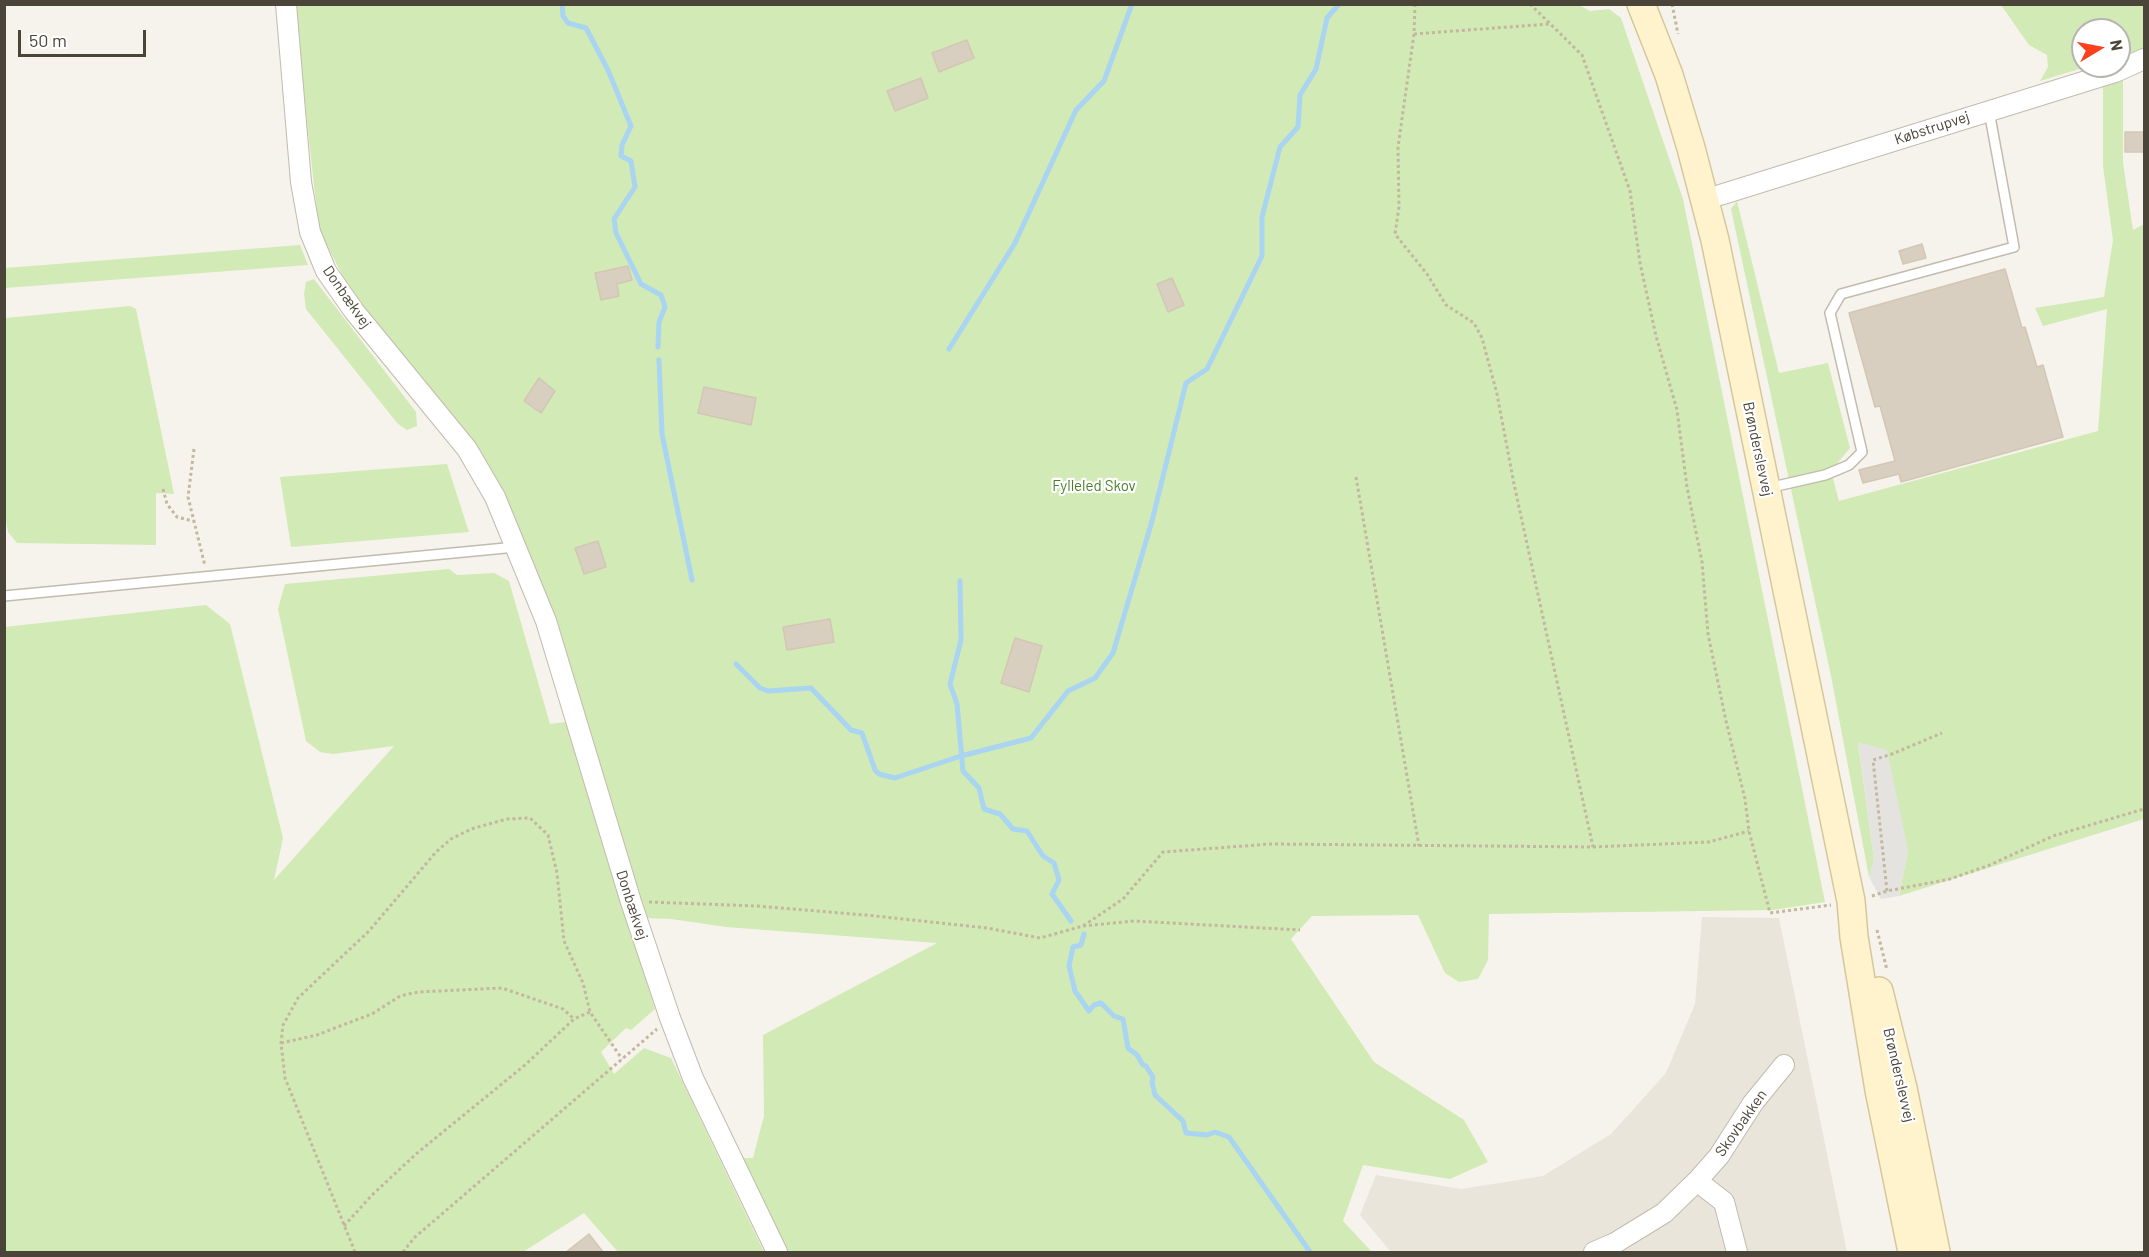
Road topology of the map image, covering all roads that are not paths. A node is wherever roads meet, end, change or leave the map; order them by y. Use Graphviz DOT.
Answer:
graph roads {
  1 [pos="286,4"];
  2 [pos="1641,4"];
  3 [pos="2145,59"];
  4 [pos="1989,110"];
  5 [pos="1720,195"];
  6 [pos="1766,489"];
  7 [pos="516,547"];
  8 [pos="4,596"];
  9 [pos="1851,901"];
  10 [pos="1784,1065"];
  11 [pos="1697,1181"];
  12 [pos="777,1252"];
  13 [pos="1594,1252"];
  14 [pos="1737,1252"];
  15 [pos="1912,1252"];
  16 [pos="1936,1252"];
  1 -- 7 [label="street, Donbækvej"];
  2 -- 6 [label="main road, Brønderslevvej"];
  3 -- 4 [label="street, Købstrupvej"];
  4 -- 5 [label="street, Købstrupvej"];
  4 -- 6 [label="lane"];
  6 -- 9 [label="main road, Brønderslevvej"];
  7 -- 8 [label="lane"];
  7 -- 12 [label="street, Donbækvej"];
  9 -- 15 [label="main road, Brønderslevvej"];
  9 -- 16 [label="main road, Brønderslevvej"];
  10 -- 11 [label="street, Skovbakken"];
  11 -- 13 [label="street, Skovbakken"];
  11 -- 14 [label="street"];
}
